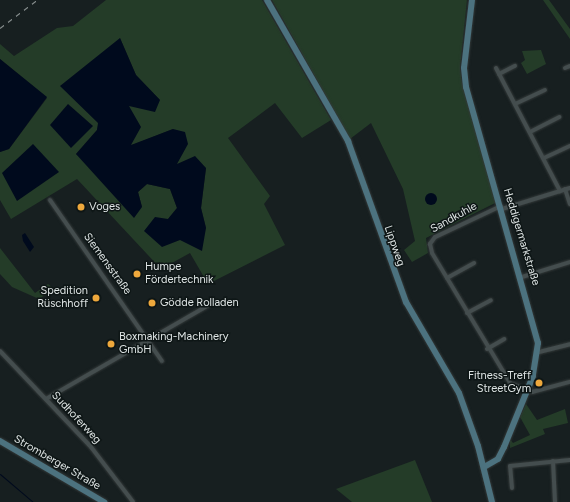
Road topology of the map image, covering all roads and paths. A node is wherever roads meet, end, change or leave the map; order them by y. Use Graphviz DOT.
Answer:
graph roads {
  1 [pos="267,0"];
  2 [pos="472,0"];
  3 [pos="515,66"];
  4 [pos="570,66"];
  5 [pos="496,68"];
  6 [pos="565,68"];
  7 [pos="499,74"];
  8 [pos="545,90"];
  9 [pos="515,104"];
  10 [pos="560,117"];
  11 [pos="530,132"];
  12 [pos="570,146"];
  13 [pos="544,158"];
  14 [pos="570,188"];
  15 [pos="563,190"];
  16 [pos="50,200"];
  17 [pos="570,204"];
  18 [pos="502,207"];
  19 [pos="570,262"];
  20 [pos="474,263"];
  21 [pos="522,277"];
  22 [pos="447,278"];
  23 [pos="491,300"];
  24 [pos="209,305"];
  25 [pos="467,313"];
  26 [pos="148,339"];
  27 [pos="504,339"];
  28 [pos="570,344"];
  29 [pos="488,349"];
  30 [pos="0,351"];
  31 [pos="538,352"];
  32 [pos="162,361"];
  33 [pos="570,382"];
  34 [pos="527,392"];
  35 [pos="46,399"];
  36 [pos="0,441"];
  37 [pos="570,460"];
  38 [pos="553,461"];
  39 [pos="484,467"];
  40 [pos="512,488"];
  41 [pos="104,502"];
  42 [pos="133,502"];
  43 [pos="492,502"];
  44 [pos="555,502"];
  1 -- 39 [label="street, Lippweg"];
  2 -- 18 [label="street, Heddigermarkstraße"];
  3 -- 7 [label="street"];
  4 -- 6 [label="street"];
  5 -- 7 [label="street"];
  7 -- 9 [label="street"];
  8 -- 9 [label="street"];
  9 -- 11 [label="street"];
  10 -- 11 [label="street"];
  11 -- 13 [label="street"];
  12 -- 13 [label="street"];
  13 -- 15 [label="street"];
  14 -- 15 [label="street"];
  15 -- 17 [label="street"];
  15 -- 18 [label="street"];
  16 -- 26 [label="street, Siemensstraße"];
  18 -- 21 [label="street, Heddigermarkstraße"];
  18 -- 22 [label="street, Sandkuhle"];
  19 -- 21 [label="street"];
  20 -- 22 [label="street"];
  21 -- 31 [label="street, Heddigermarkstraße"];
  22 -- 25 [label="street, Sandkuhle"];
  23 -- 25 [label="street"];
  24 -- 26 [label="street"];
  25 -- 29 [label="street, Sandkuhle"];
  26 -- 32 [label="street, Siemensstraße"];
  26 -- 35 [label="street"];
  27 -- 29 [label="street"];
  28 -- 31 [label="street"];
  29 -- 34 [label="street, Sandkuhle"];
  30 -- 35 [label="street, Sudhoferweg"];
  31 -- 34 [label="street, Heddigermarkstraße"];
  33 -- 34 [label="street"];
  34 -- 39 [label="street, Heddigermarkstraße"];
  35 -- 42 [label="street, Sudhoferweg"];
  36 -- 41 [label="street, Stromberger Straße"];
  37 -- 38 [label="street"];
  38 -- 40 [label="street"];
  38 -- 44 [label="street"];
  39 -- 43 [label="street, Lippweg"];
}
